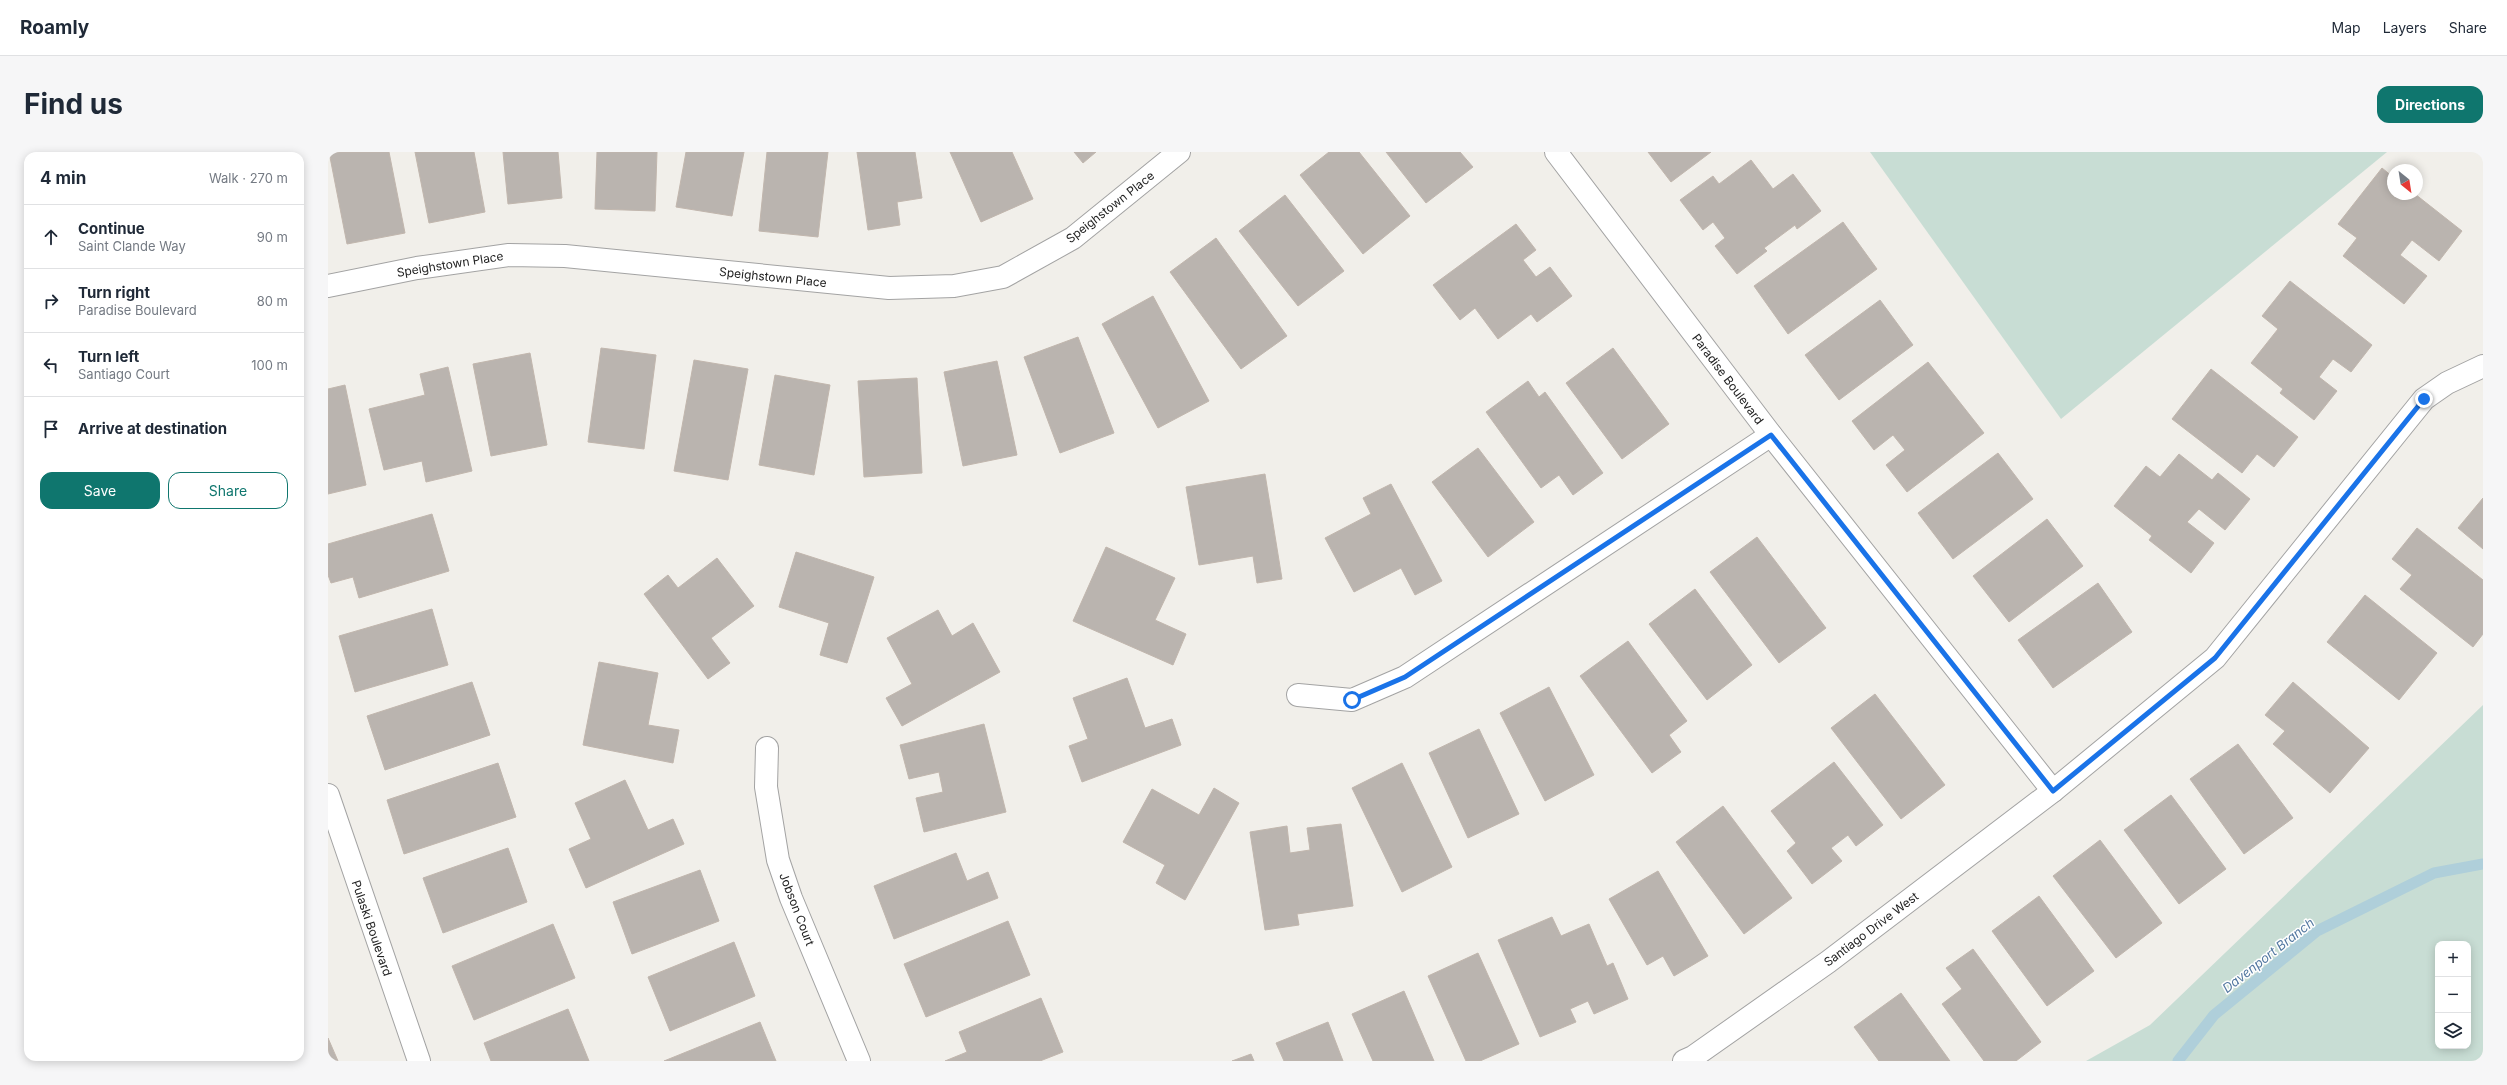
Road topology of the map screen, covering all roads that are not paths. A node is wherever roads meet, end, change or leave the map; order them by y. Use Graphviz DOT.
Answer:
graph roads {
  1 [pos="1179,152"];
  2 [pos="1556,152"];
  3 [pos="328,286"];
  4 [pos="2483,366"];
  5 [pos="1771,435"];
  6 [pos="1298,695"];
  7 [pos="767,748"];
  8 [pos="2053,791"];
  9 [pos="328,794"];
  10 [pos="419,1061"];
  11 [pos="860,1061"];
  12 [pos="1684,1061"];
  1 -- 3 [label="street, Speighstown Place"];
  2 -- 5 [label="street, Paradise Boulevard"];
  4 -- 8 [label="street, Santiago Drive West"];
  5 -- 6 [label="street"];
  5 -- 8 [label="street, Paradise Boulevard"];
  7 -- 11 [label="street, Jobson Court"];
  8 -- 12 [label="street, Santiago Drive West"];
  9 -- 10 [label="street, Pulaski Boulevard"];
}
